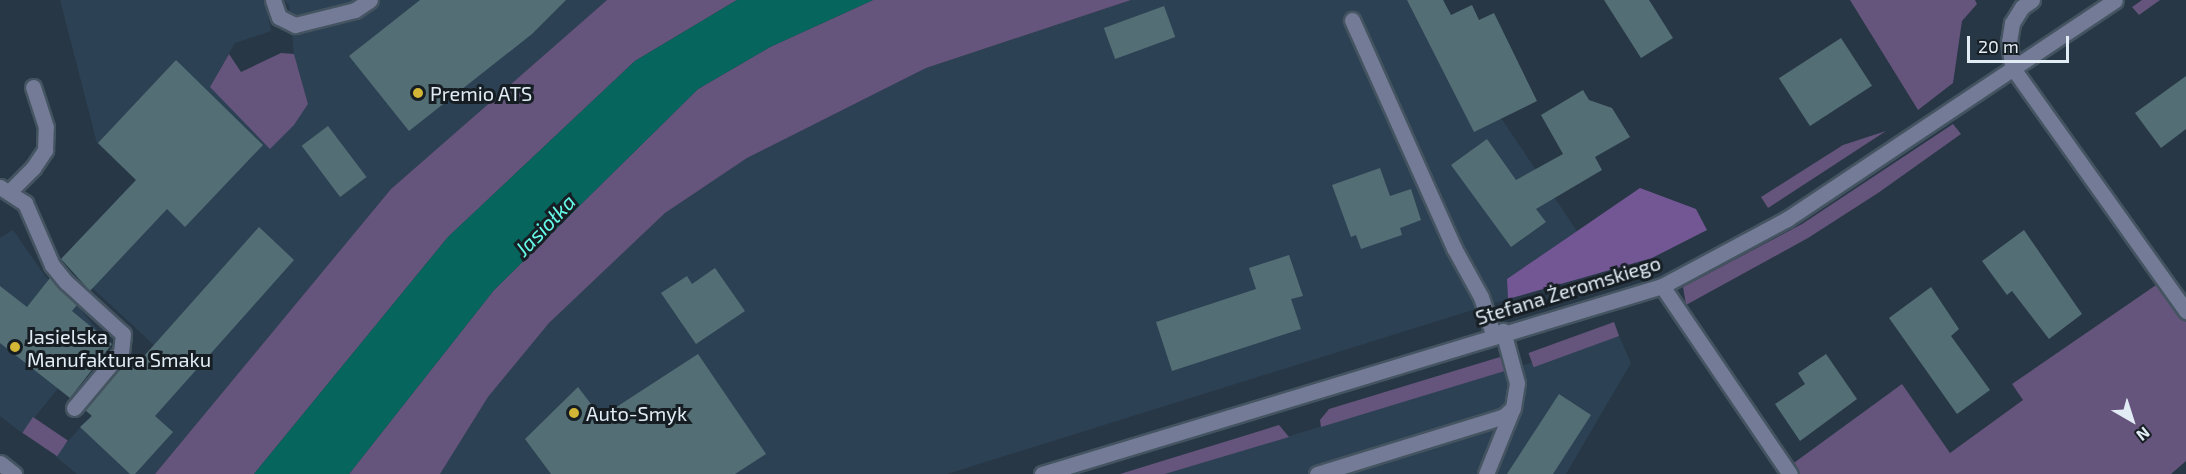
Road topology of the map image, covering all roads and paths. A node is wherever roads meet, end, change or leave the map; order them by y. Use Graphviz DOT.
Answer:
graph roads {
  1 [pos="273,0"];
  2 [pos="370,0"];
  3 [pos="2032,0"];
  4 [pos="2115,0"];
  5 [pos="1352,20"];
  6 [pos="2013,67"];
  7 [pos="33,87"];
  8 [pos="5,189"];
  9 [pos="1662,286"];
  10 [pos="2186,311"];
  11 [pos="1498,333"];
  12 [pos="74,408"];
  13 [pos="1512,408"];
  14 [pos="0,463"];
  15 [pos="14,474"];
  16 [pos="1042,474"];
  17 [pos="1317,474"];
  18 [pos="1486,474"];
  19 [pos="1790,474"];
  1 -- 2 [label="street"];
  3 -- 6 [label="street"];
  4 -- 6 [label="street, Stefana Żeromskiego"];
  5 -- 11 [label="street"];
  6 -- 9 [label="street, Stefana Żeromskiego"];
  6 -- 10 [label="street"];
  7 -- 8 [label="street"];
  8 -- 12 [label="street"];
  9 -- 11 [label="street, Stefana Żeromskiego"];
  9 -- 19 [label="street"];
  11 -- 13 [label="street"];
  11 -- 16 [label="street, Stefana Żeromskiego"];
  13 -- 17 [label="street"];
  13 -- 18 [label="street"];
  14 -- 15 [label="street"];
}
